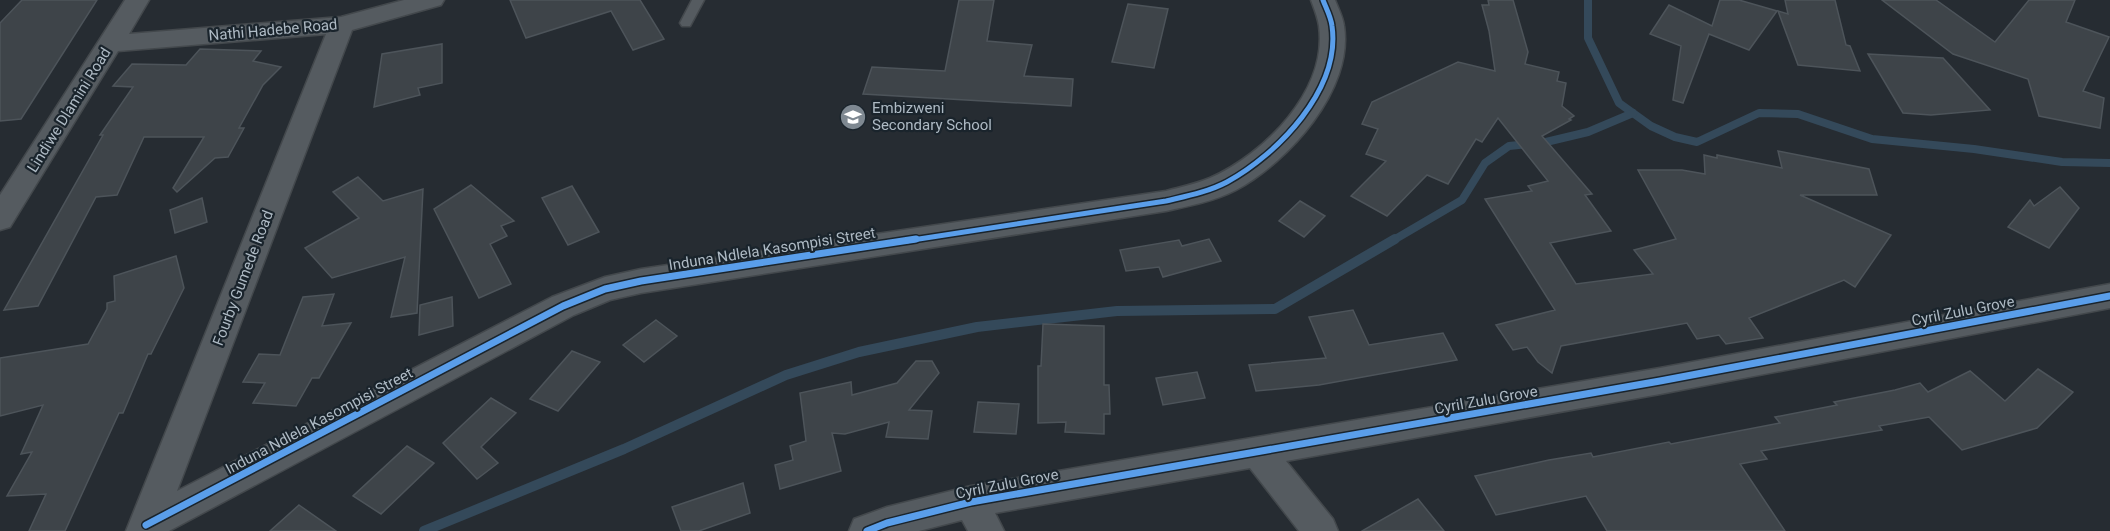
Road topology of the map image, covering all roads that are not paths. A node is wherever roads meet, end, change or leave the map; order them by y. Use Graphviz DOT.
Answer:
graph roads {
  1 [pos="137,0"];
  2 [pos="432,0"];
  3 [pos="698,0"];
  4 [pos="1323,0"];
  5 [pos="686,23"];
  6 [pos="342,25"];
  7 [pos="112,43"];
  8 [pos="0,219"];
  9 [pos="2110,296"];
  10 [pos="1257,452"];
  11 [pos="978,516"];
  12 [pos="145,528"];
  13 [pos="867,531"];
  14 [pos="1320,531"];
  1 -- 7 [label="street, Lindiwe Dlamini Road"];
  2 -- 6 [label="street, Nathi Hadebe Road"];
  3 -- 5 [label="lane"];
  4 -- 12 [label="street, Induna Ndlela Kasompisi Street"];
  6 -- 7 [label="street, Nathi Hadebe Road"];
  6 -- 12 [label="street, Fourby Gumede Road"];
  7 -- 8 [label="street, Lindiwe Dlamini Road"];
  9 -- 10 [label="street, Cyril Zulu Grove"];
  10 -- 11 [label="street, Cyril Zulu Grove"];
  10 -- 14 [label="street"];
  11 -- 13 [label="street, Cyril Zulu Grove"];
}
